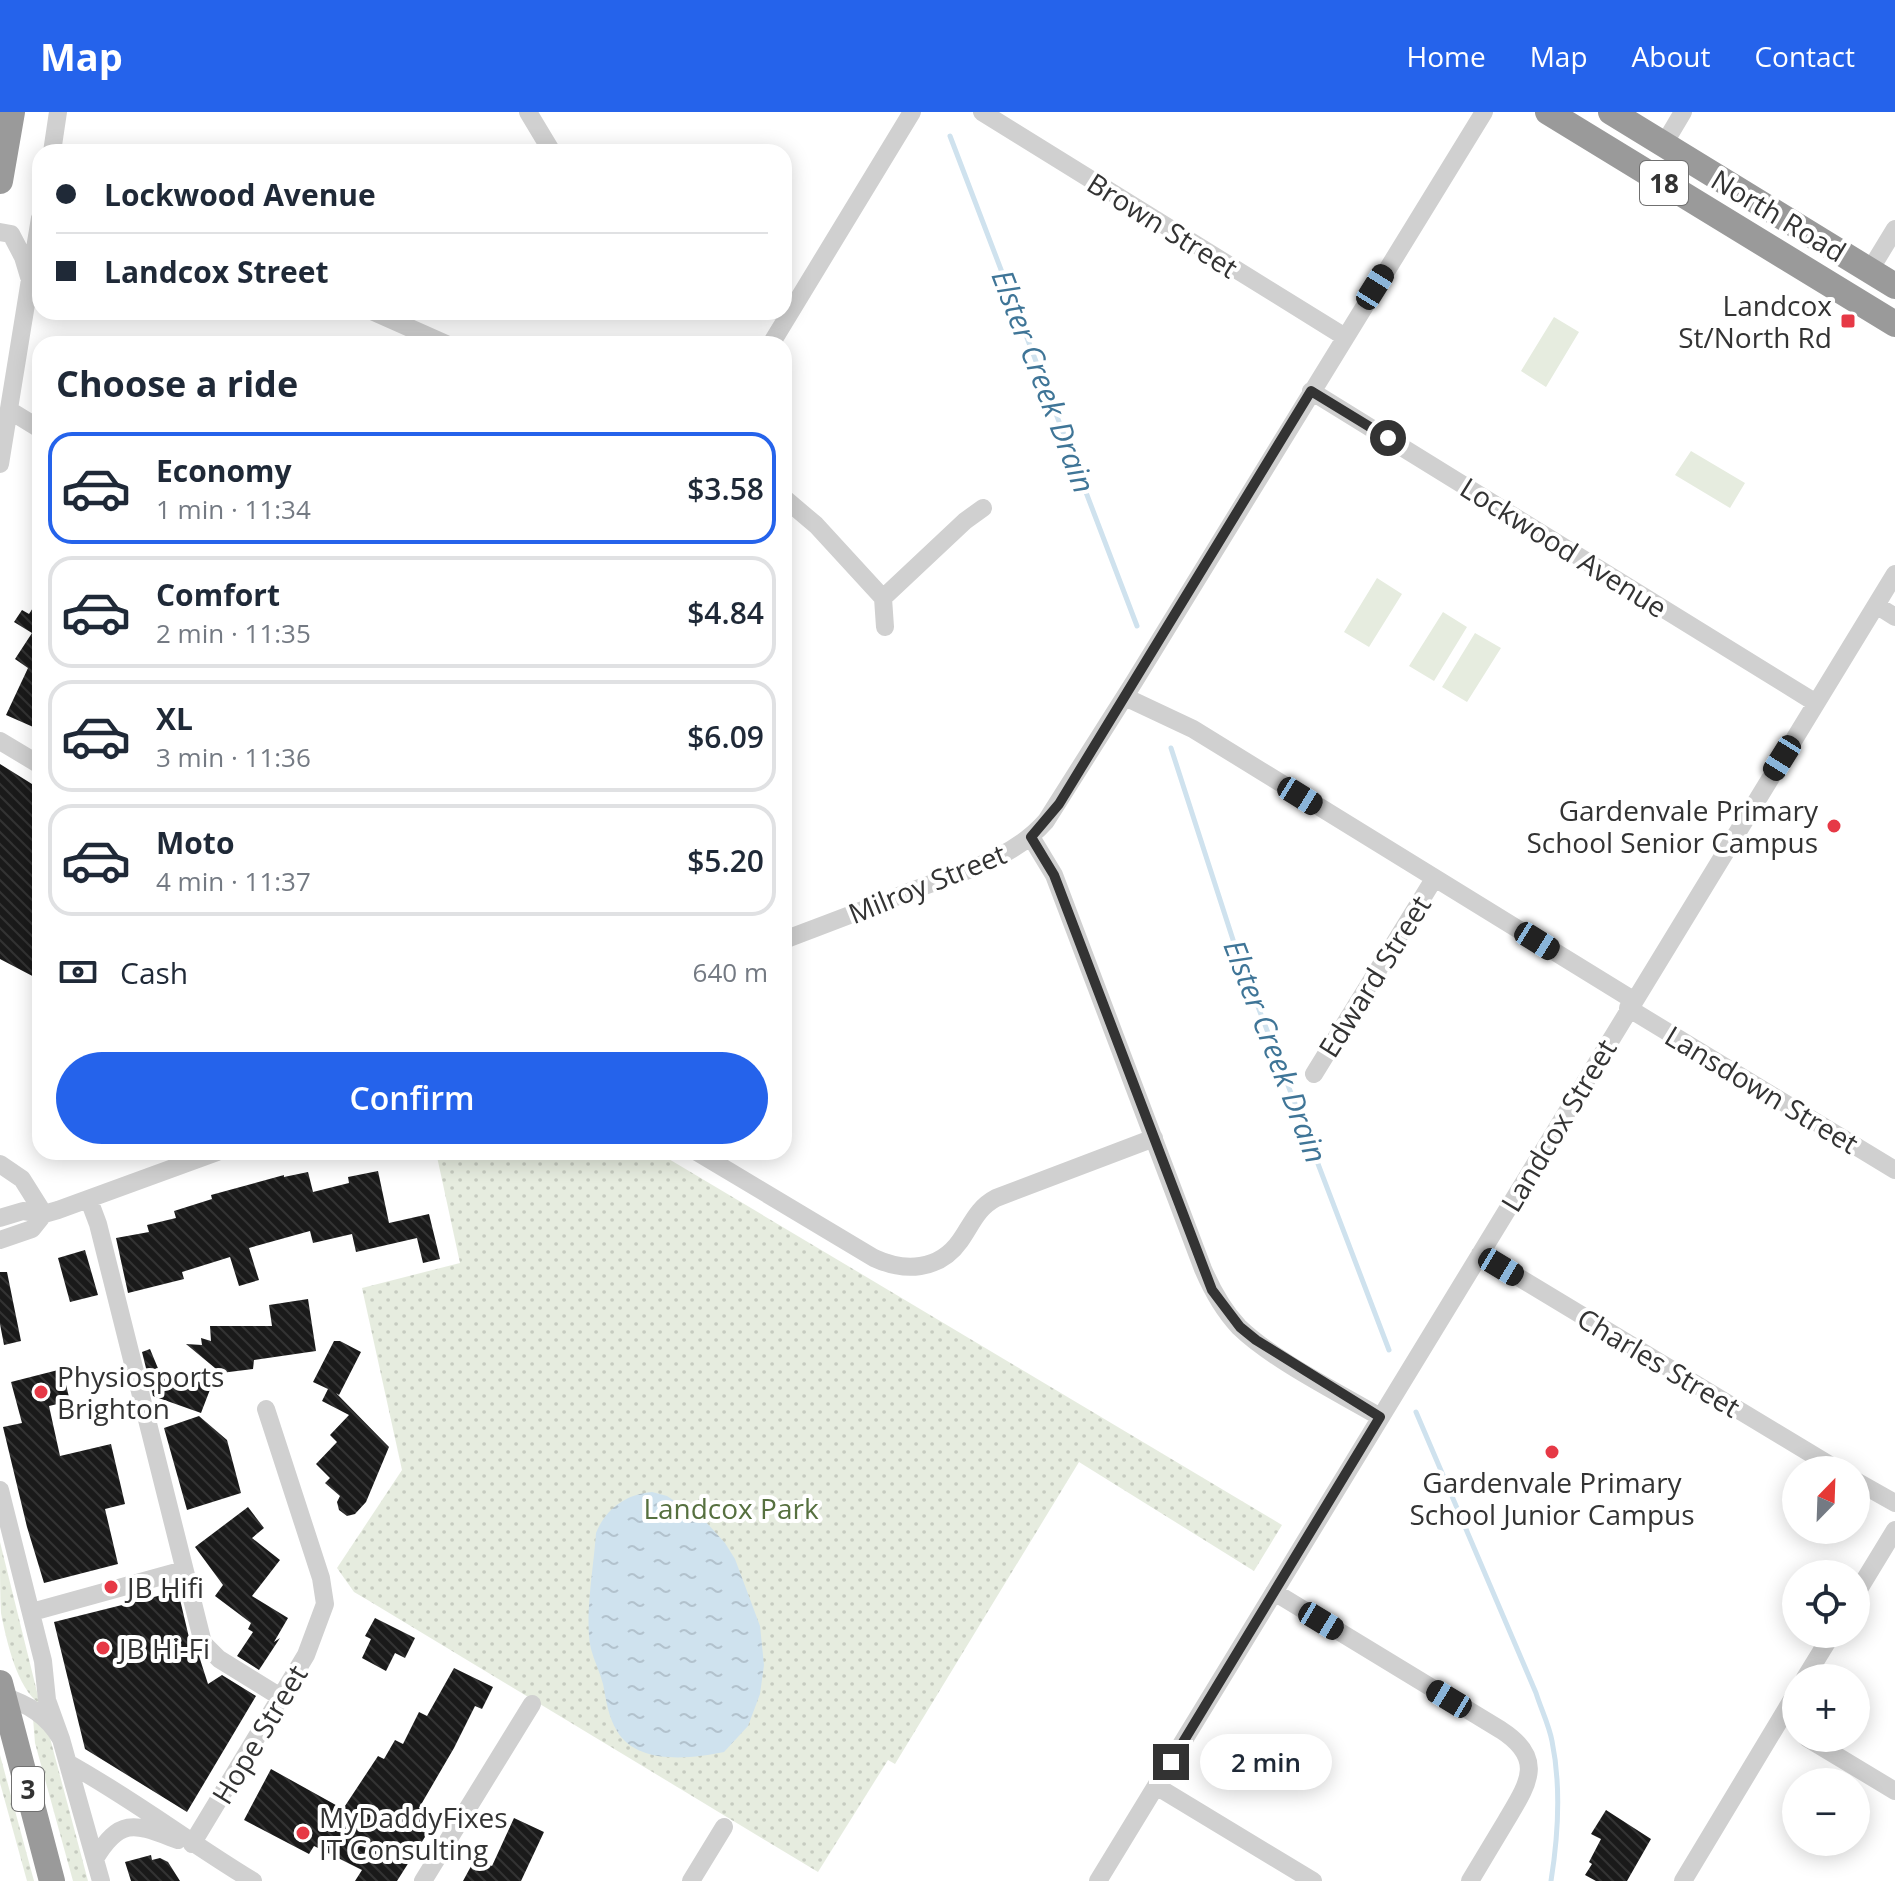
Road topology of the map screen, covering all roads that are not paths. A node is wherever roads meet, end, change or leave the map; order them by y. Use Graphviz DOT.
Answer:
graph roads {
  1 [pos="12,112"];
  2 [pos="58,112"];
  3 [pos="528,112"];
  4 [pos="912,112"];
  5 [pos="982,112"];
  6 [pos="1484,112"];
  7 [pos="1548,112"];
  8 [pos="1611,112"];
  9 [pos="1683,112"];
  10 [pos="53,144"];
  11 [pos="547,144"];
  12 [pos="1664,144"];
  13 [pos="0,181"];
  14 [pos="1767,208"];
  15 [pos="1895,229"];
  16 [pos="0,232"];
  17 [pos="1750,235"];
  18 [pos="32,262"];
  19 [pos="1870,270"];
  20 [pos="29,278"];
  21 [pos="1895,286"];
  22 [pos="792,297"];
  23 [pos="394,320"];
  24 [pos="1895,324"];
  25 [pos="431,336"];
  26 [pos="1345,337"];
  27 [pos="1311,391"];
  28 [pos="9,410"];
  29 [pos="32,424"];
  30 [pos="0,464"];
  31 [pos="792,505"];
  32 [pos="983,508"];
  33 [pos="1895,574"];
  34 [pos="883,598"];
  35 [pos="1876,605"];
  36 [pos="1895,617"];
  37 [pos="885,627"];
  38 [pos="1130,690"];
  39 [pos="1816,703"];
  40 [pos="0,741"];
  41 [pos="32,760"];
  42 [pos="1031,837"];
  43 [pos="1434,879"];
  44 [pos="792,937"];
  45 [pos="1631,1004"];
  46 [pos="1314,1074"];
  47 [pos="1154,1138"];
  48 [pos="196,1160"];
  49 [pos="710,1160"];
  50 [pos="0,1164"];
  51 [pos="1895,1170"];
  52 [pos="89,1200"];
  53 [pos="44,1214"];
  54 [pos="0,1218"];
  55 [pos="0,1240"];
  56 [pos="1480,1254"];
  57 [pos="266,1409"];
  58 [pos="1380,1417"];
  59 [pos="1815,1456"];
  60 [pos="1870,1489"];
  61 [pos="0,1490"];
  62 [pos="1895,1503"];
  63 [pos="1895,1530"];
  64 [pos="184,1570"];
  65 [pos="1870,1571"];
  66 [pos="1274,1592"];
  67 [pos="32,1612"];
  68 [pos="1,1693"];
  69 [pos="282,1698"];
  70 [pos="532,1704"];
  71 [pos="1782,1716"];
  72 [pos="1779,1721"];
  73 [pos="1782,1723"];
  74 [pos="61,1739"];
  75 [pos="1830,1752"];
  76 [pos="68,1763"];
  77 [pos="1156,1786"];
  78 [pos="1895,1791"];
  79 [pos="724,1827"];
  80 [pos="192,1844"];
  81 [pos="95,1859"];
  82 [pos="52,1881"];
  83 [pos="101,1881"];
  84 [pos="253,1881"];
  85 [pos="423,1881"];
  86 [pos="691,1881"];
  87 [pos="1098,1881"];
  88 [pos="1313,1881"];
  89 [pos="1470,1881"];
  90 [pos="1683,1881"];
  1 -- 13 [label="highway"];
  2 -- 10 [label="street"];
  3 -- 11 [label="street"];
  4 -- 22 [label="street"];
  5 -- 26 [label="street, Brown Street"];
  6 -- 26 [label="street, Milroy Street"];
  7 -- 17 [label="highway, North Road / 18"];
  8 -- 12 [label="highway, North Road / 18"];
  9 -- 12 [label="street"];
  12 -- 14 [label="highway, North Road / 18"];
  14 -- 17 [label="highway"];
  14 -- 19 [label="highway, North Road / 18"];
  15 -- 19 [label="street"];
  16 -- 20 [label="street"];
  17 -- 24 [label="highway, North Road / 18"];
  18 -- 20 [label="street"];
  19 -- 21 [label="highway, North Road / 18"];
  20 -- 28 [label="street"];
  23 -- 25 [label="street"];
  26 -- 27 [label="street, Milroy Street"];
  27 -- 38 [label="street, Milroy Street"];
  27 -- 39 [label="street, Lockwood Avenue"];
  28 -- 29 [label="street"];
  28 -- 30 [label="street"];
  31 -- 34 [label="street"];
  32 -- 34 [label="street"];
  33 -- 35 [label="street, Landcox Street"];
  34 -- 37 [label="street"];
  35 -- 36 [label="street"];
  35 -- 39 [label="street, Landcox Street"];
  38 -- 42 [label="street, Milroy Street"];
  38 -- 43 [label="street, Lansdown Street"];
  39 -- 45 [label="street, Landcox Street"];
  40 -- 41 [label="street"];
  42 -- 44 [label="street, Milroy Street"];
  42 -- 47 [label="street"];
  43 -- 45 [label="street, Lansdown Street"];
  43 -- 46 [label="street, Edward Street"];
  45 -- 51 [label="street, Lansdown Street"];
  45 -- 56 [label="street, Landcox Street"];
  47 -- 49 [label="street"];
  47 -- 58 [label="street"];
  48 -- 52 [label="street"];
  50 -- 53 [label="street"];
  52 -- 53 [label="street"];
  52 -- 64 [label="street"];
  53 -- 54 [label="street"];
  53 -- 55 [label="street"];
  56 -- 58 [label="street, Landcox Street"];
  56 -- 59 [label="street, Charles Street"];
  57 -- 69 [label="street, Hope Street"];
  58 -- 66 [label="street, Landcox Street"];
  60 -- 62 [label="street"];
  61 -- 67 [label="street"];
  63 -- 65 [label="street"];
  64 -- 67 [label="street"];
  64 -- 69 [label="street"];
  66 -- 77 [label="street, Landcox Street"];
  66 -- 89 [label="street"];
  67 -- 74 [label="street"];
  68 -- 74 [label="street"];
  68 -- 82 [label="highway, 3"];
  69 -- 80 [label="street, Hope Street"];
  70 -- 85 [label="street"];
  71 -- 72 [label="street"];
  72 -- 73 [label="street"];
  72 -- 90 [label="street"];
  74 -- 76 [label="street"];
  75 -- 78 [label="street"];
  76 -- 80 [label="street"];
  76 -- 81 [label="street"];
  77 -- 87 [label="street, Landcox Street"];
  77 -- 88 [label="street"];
  79 -- 86 [label="street"];
  80 -- 81 [label="street"];
  80 -- 84 [label="street"];
  81 -- 83 [label="street"];
}
